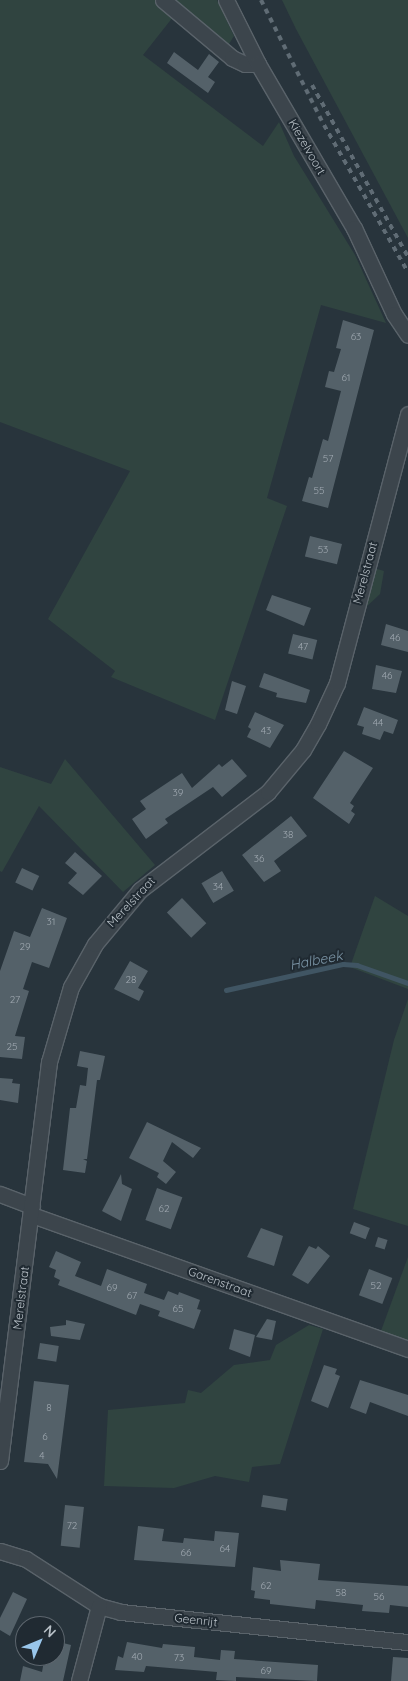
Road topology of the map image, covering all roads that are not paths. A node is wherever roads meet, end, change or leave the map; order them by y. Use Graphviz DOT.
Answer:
graph roads {
  1 [pos="163,0"];
  2 [pos="226,0"];
  3 [pos="258,64"];
  4 [pos="408,335"];
  5 [pos="408,414"];
  6 [pos="0,1194"];
  7 [pos="32,1210"];
  8 [pos="408,1350"];
  9 [pos="3,1408"];
  10 [pos="0,1461"];
  11 [pos="0,1551"];
  12 [pos="99,1606"];
  13 [pos="408,1642"];
  14 [pos="79,1681"];
  1 -- 3 [label="street"];
  2 -- 3 [label="street, Kiezelvoort"];
  3 -- 4 [label="street, Kiezelvoort"];
  5 -- 7 [label="street, Merelstraat"];
  6 -- 7 [label="street, Garenstraat"];
  7 -- 8 [label="street, Garenstraat"];
  7 -- 9 [label="street, Merelstraat"];
  9 -- 10 [label="street, Merelstraat"];
  11 -- 12 [label="street, Geenrijt"];
  12 -- 13 [label="street, Geenrijt"];
  12 -- 14 [label="street"];
}
